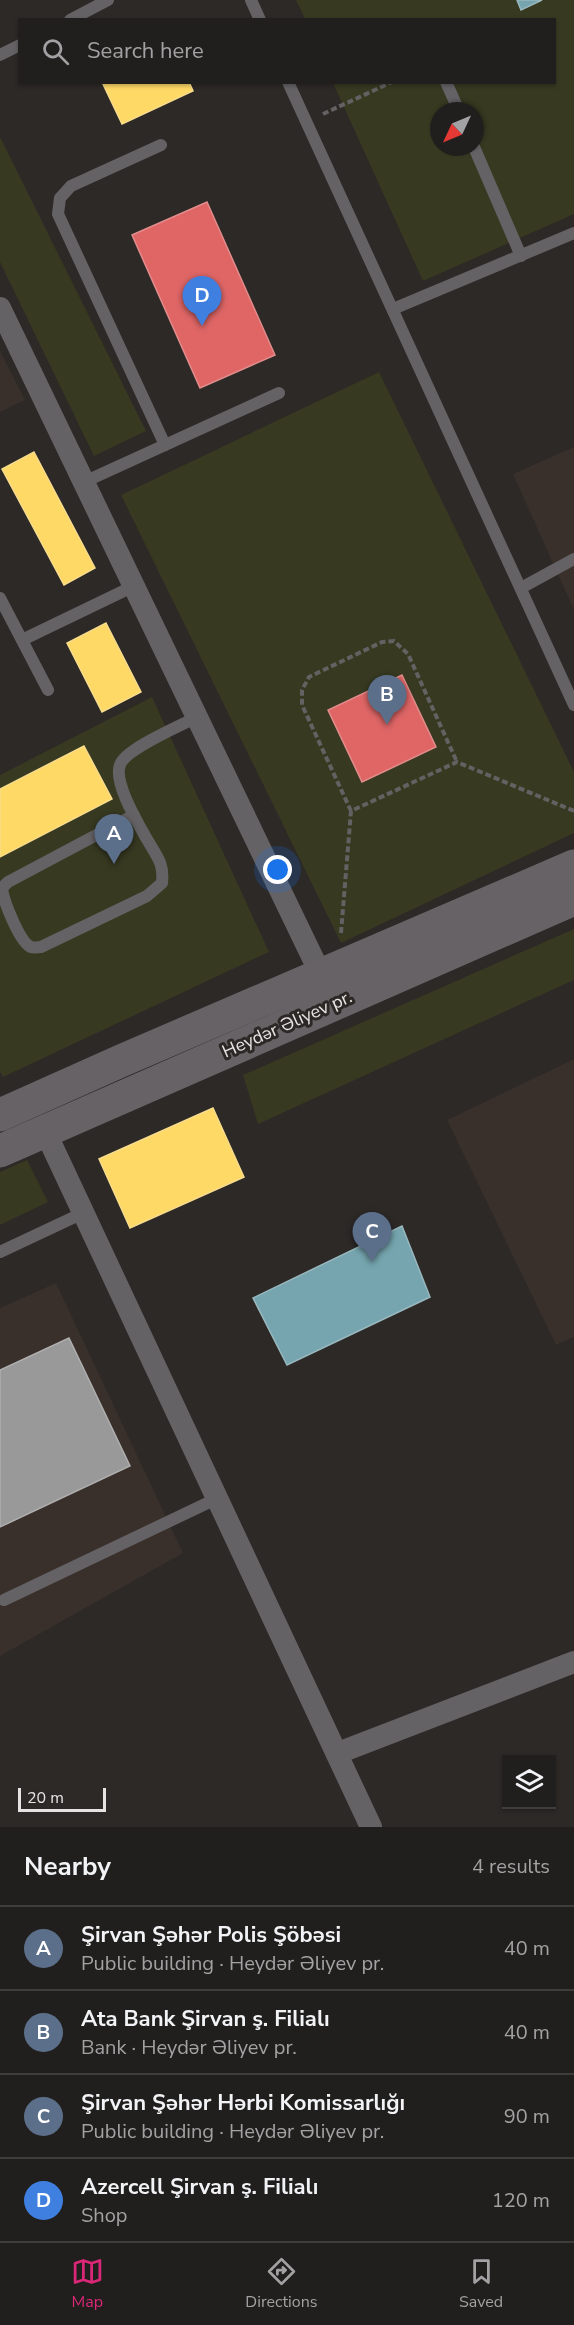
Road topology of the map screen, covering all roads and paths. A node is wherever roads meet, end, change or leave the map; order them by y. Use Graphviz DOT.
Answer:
graph roads {
  1 [pos="108,0"];
  2 [pos="251,0"];
  3 [pos="74,18"];
  4 [pos="259,18"];
  5 [pos="18,46"];
  6 [pos="0,55"];
  7 [pos="289,84"];
  8 [pos="388,84"];
  9 [pos="447,84"];
  10 [pos="455,102"];
  11 [pos="306,122"];
  12 [pos="161,145"];
  13 [pos="478,156"];
  14 [pos="574,232"];
  15 [pos="521,256"];
  16 [pos="0,308"];
  17 [pos="393,309"];
  18 [pos="279,393"];
  19 [pos="165,445"];
  20 [pos="84,482"];
  21 [pos="574,559"];
  22 [pos="134,586"];
  23 [pos="520,588"];
  24 [pos="0,598"];
  25 [pos="22,640"];
  26 [pos="48,690"];
  27 [pos="574,705"];
  28 [pos="197,717"];
  29 [pos="457,762"];
  30 [pos="351,811"];
  31 [pos="574,811"];
  32 [pos="134,815"];
  33 [pos="574,866"];
  34 [pos="574,899"];
  35 [pos="341,943"];
  36 [pos="321,975"];
  37 [pos="0,1115"];
  38 [pos="45,1131"];
  39 [pos="0,1151"];
  40 [pos="83,1213"];
  41 [pos="0,1252"];
  42 [pos="218,1498"];
  43 [pos="4,1600"];
  44 [pos="574,1662"];
  45 [pos="338,1753"];
  46 [pos="371,1827"];
  1 -- 3 [label="lane"];
  2 -- 4 [label="lane"];
  5 -- 6 [label="lane"];
  7 -- 11 [label="lane"];
  8 -- 11 [label="path"];
  9 -- 10 [label="lane"];
  11 -- 17 [label="lane"];
  12 -- 19 [label="lane"];
  13 -- 15 [label="lane"];
  14 -- 15 [label="lane"];
  15 -- 17 [label="lane"];
  16 -- 20 [label="street"];
  17 -- 23 [label="lane"];
  18 -- 19 [label="lane"];
  19 -- 20 [label="lane"];
  20 -- 22 [label="street"];
  21 -- 23 [label="lane"];
  22 -- 25 [label="lane"];
  22 -- 28 [label="street"];
  23 -- 27 [label="lane"];
  24 -- 25 [label="lane"];
  25 -- 26 [label="lane"];
  28 -- 32 [label="lane"];
  28 -- 36 [label="street"];
  29 -- 30 [label="path"];
  29 -- 30 [label="path"];
  29 -- 31 [label="path"];
  30 -- 35 [label="path"];
  32 -- 32 [label="lane"];
  33 -- 36 [label="main road, Heydər Əliyev pr."];
  34 -- 38 [label="main road, Heydər Əliyev pr."];
  36 -- 37 [label="main road, Heydər Əliyev pr."];
  38 -- 39 [label="main road, Heydər Əliyev pr."];
  38 -- 40 [label="street"];
  40 -- 41 [label="lane"];
  40 -- 42 [label="street"];
  42 -- 43 [label="lane"];
  42 -- 45 [label="street"];
  44 -- 45 [label="street"];
  45 -- 46 [label="street"];
}
